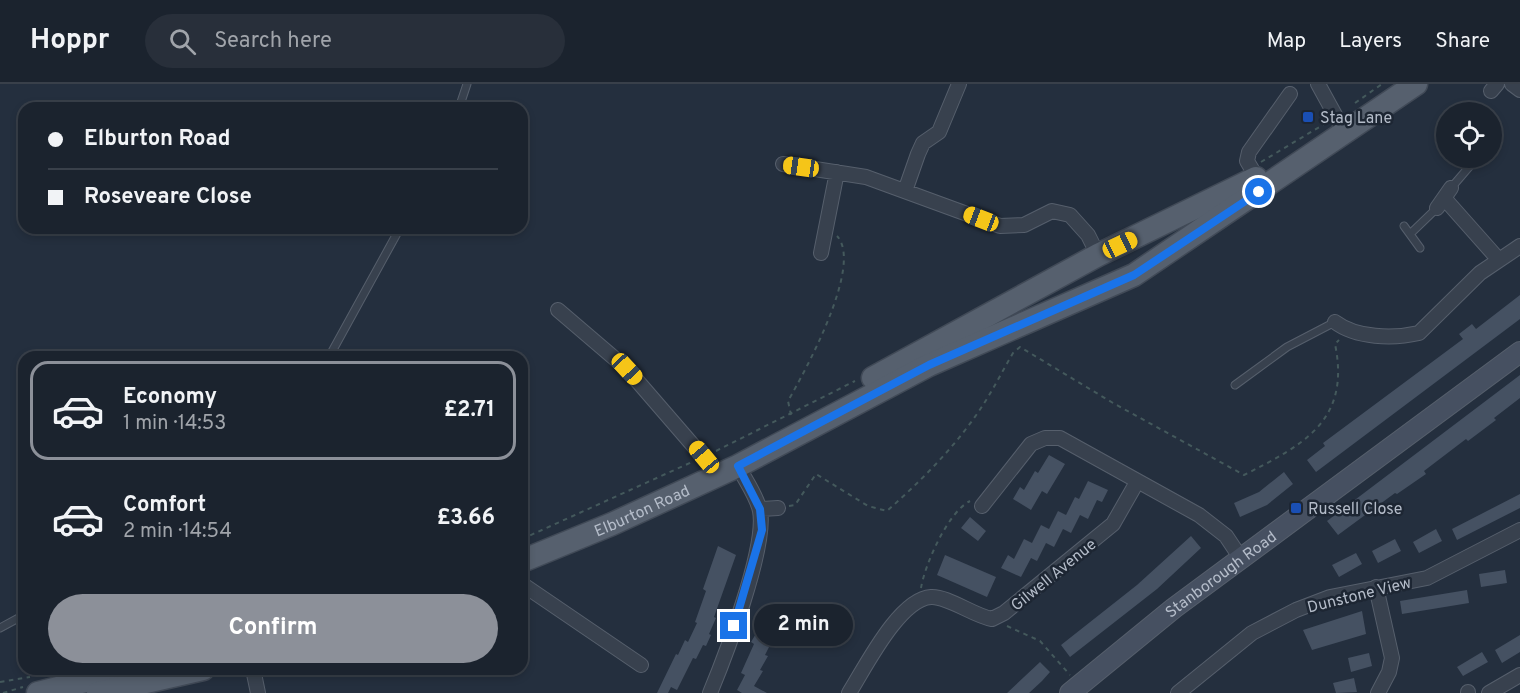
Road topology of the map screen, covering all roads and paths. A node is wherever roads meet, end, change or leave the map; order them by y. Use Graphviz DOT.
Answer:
graph roads {
  1 [pos="467,84"];
  2 [pos="1318,84"];
  3 [pos="1396,84"];
  4 [pos="1416,84"];
  5 [pos="1512,84"];
  6 [pos="952,86"];
  7 [pos="1520,90"];
  8 [pos="1290,94"];
  9 [pos="461,102"];
  10 [pos="1340,124"];
  11 [pos="783,164"];
  12 [pos="1468,168"];
  13 [pos="837,172"];
  14 [pos="1257,177"];
  15 [pos="905,191"];
  16 [pos="1444,198"];
  17 [pos="826,226"];
  18 [pos="1404,226"];
  19 [pos="397,234"];
  20 [pos="1410,234"];
  21 [pos="1186,241"];
  22 [pos="1520,246"];
  23 [pos="1420,248"];
  24 [pos="821,253"];
  25 [pos="1098,255"];
  26 [pos="1499,260"];
  27 [pos="1035,290"];
  28 [pos="1098,291"];
  29 [pos="558,310"];
  30 [pos="1335,322"];
  31 [pos="1347,331"];
  32 [pos="332,351"];
  33 [pos="1520,352"];
  34 [pos="1235,385"];
  35 [pos="792,421"];
  36 [pos="710,465"];
  37 [pos="738,466"];
  38 [pos="1137,482"];
  39 [pos="982,506"];
  40 [pos="778,508"];
  41 [pos="760,509"];
  42 [pos="1520,530"];
  43 [pos="528,545"];
  44 [pos="528,559"];
  45 [pos="1242,560"];
  46 [pos="1376,587"];
  47 [pos="528,588"];
  48 [pos="920,600"];
  49 [pos="995,617"];
  50 [pos="18,618"];
  51 [pos="0,628"];
  52 [pos="641,665"];
  53 [pos="111,675"];
  54 [pos="178,675"];
  55 [pos="254,675"];
  56 [pos="1520,675"];
  57 [pos="1074,689"];
  58 [pos="38,693"];
  59 [pos="98,693"];
  60 [pos="258,693"];
  61 [pos="710,693"];
  62 [pos="849,693"];
  63 [pos="1178,693"];
  64 [pos="1378,693"];
  65 [pos="1489,693"];
  1 -- 9 [label="lane"];
  2 -- 10 [label="street"];
  3 -- 10 [label="main road, Elburton Road"];
  4 -- 21 [label="main road, Elburton Road"];
  5 -- 7 [label="street"];
  6 -- 15 [label="street"];
  8 -- 14 [label="street"];
  10 -- 14 [label="main road, Elburton Road"];
  11 -- 13 [label="street"];
  12 -- 16 [label="lane"];
  13 -- 15 [label="street"];
  13 -- 17 [label="street"];
  14 -- 25 [label="main road, Elburton Road"];
  15 -- 25 [label="street"];
  16 -- 20 [label="lane"];
  16 -- 26 [label="street"];
  17 -- 24 [label="street"];
  17 -- 35 [label="path"];
  18 -- 20 [label="lane"];
  19 -- 32 [label="lane"];
  20 -- 23 [label="lane"];
  21 -- 25 [label="main road"];
  21 -- 28 [label="main road, Elburton Road"];
  22 -- 26 [label="street"];
  25 -- 27 [label="main road, Elburton Road"];
  26 -- 31 [label="street"];
  27 -- 28 [label="main road"];
  27 -- 35 [label="main road, Elburton Road"];
  28 -- 37 [label="main road, Elburton Road"];
  29 -- 36 [label="street"];
  30 -- 31 [label="street"];
  30 -- 34 [label="lane"];
  31 -- 40 [label="path"];
  33 -- 45 [label="street, Stanborough Road"];
  35 -- 36 [label="main road, Elburton Road"];
  36 -- 43 [label="main road, Elburton Road"];
  37 -- 41 [label="street"];
  37 -- 44 [label="main road, Elburton Road"];
  38 -- 39 [label="street"];
  38 -- 45 [label="street"];
  38 -- 49 [label="street, Gilwell Avenue"];
  39 -- 48 [label="path"];
  40 -- 41 [label="street"];
  41 -- 61 [label="street"];
  42 -- 46 [label="street, Dunstone View"];
  45 -- 57 [label="street, Stanborough Road"];
  46 -- 63 [label="street, Dunstone View"];
  46 -- 64 [label="street"];
  47 -- 52 [label="street"];
  48 -- 49 [label="street, Gilwell Avenue"];
  48 -- 62 [label="street"];
  49 -- 57 [label="path"];
  50 -- 51 [label="lane"];
  53 -- 58 [label="main road"];
  54 -- 59 [label="main road"];
  55 -- 60 [label="street"];
  56 -- 65 [label="street"];
}
